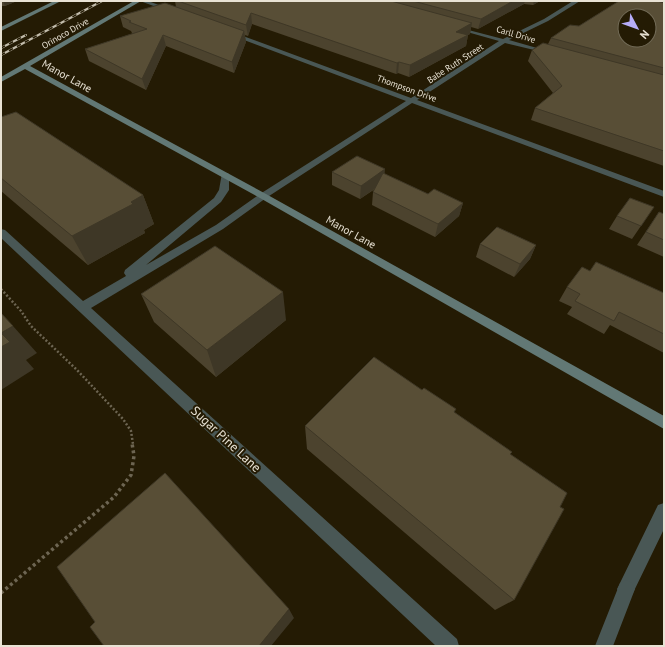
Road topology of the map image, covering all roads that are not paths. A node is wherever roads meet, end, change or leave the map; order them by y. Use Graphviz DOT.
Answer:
graph roads {
  1 [pos="58,1"];
  2 [pos="138,1"];
  3 [pos="143,1"];
  4 [pos="577,1"];
  5 [pos="180,14"];
  6 [pos="446,24"];
  7 [pos="1,28"];
  8 [pos="223,30"];
  9 [pos="505,40"];
  10 [pos="558,55"];
  11 [pos="25,66"];
  12 [pos="1,80"];
  13 [pos="414,100"];
  14 [pos="225,176"];
  15 [pos="664,194"];
  16 [pos="263,196"];
  17 [pos="4,238"];
  18 [pos="101,295"];
  19 [pos="83,307"];
  20 [pos="664,422"];
  21 [pos="664,511"];
  22 [pos="450,646"];
  23 [pos="604,646"];
  1 -- 7 [label="street"];
  2 -- 11 [label="street, Orinoco Drive"];
  3 -- 5 [label="street"];
  4 -- 9 [label="street, Babe Ruth Street"];
  6 -- 9 [label="street, Carll Drive"];
  8 -- 13 [label="street, Thompson Drive"];
  9 -- 10 [label="street, Carll Drive"];
  9 -- 13 [label="street, Babe Ruth Street"];
  11 -- 12 [label="street, Orinoco Drive"];
  11 -- 14 [label="street, Manor Lane"];
  13 -- 15 [label="street, Thompson Drive"];
  13 -- 16 [label="street, Babe Ruth Street"];
  14 -- 16 [label="street, Manor Lane"];
  14 -- 18 [label="street"];
  16 -- 18 [label="street, Babe Ruth Street"];
  16 -- 20 [label="street, Manor Lane"];
  17 -- 19 [label="street, Sugar Pine Lane"];
  18 -- 19 [label="street"];
  19 -- 22 [label="street, Sugar Pine Lane"];
  21 -- 23 [label="street"];
}
